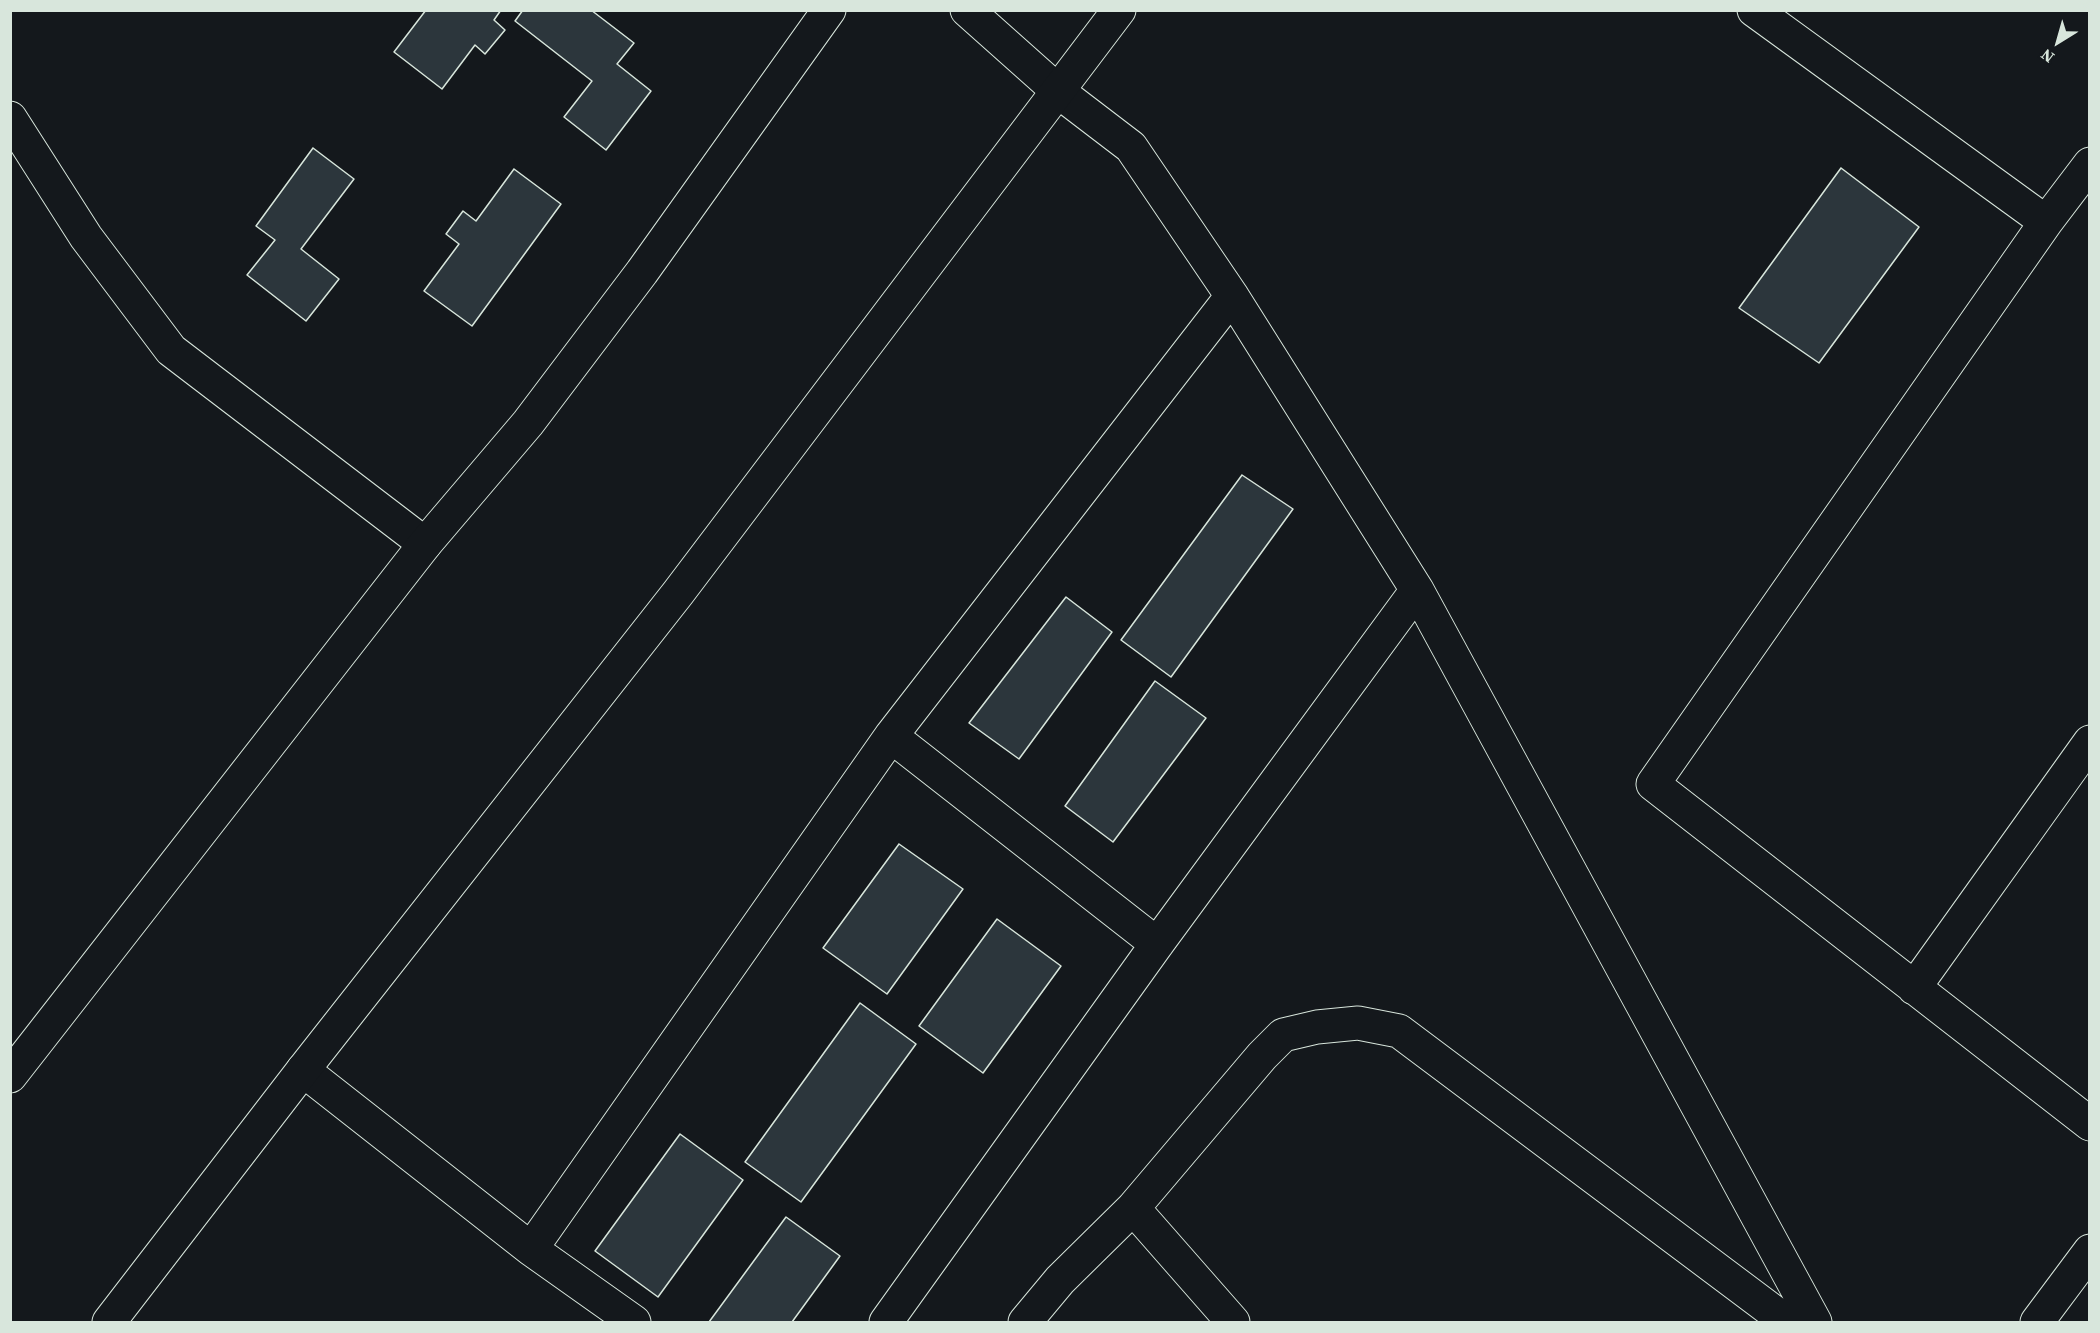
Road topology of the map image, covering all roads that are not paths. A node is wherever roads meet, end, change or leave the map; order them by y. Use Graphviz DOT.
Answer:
graph roads {
  1 [pos="829,10"];
  2 [pos="967,10"];
  3 [pos="1119,10"];
  4 [pos="1754,10"];
  5 [pos="1059,92"];
  6 [pos="10,118"];
  7 [pos="2090,164"];
  8 [pos="2046,222"];
  9 [pos="1232,296"];
  10 [pos="425,544"];
  11 [pos="1418,590"];
  12 [pos="891,736"];
  13 [pos="2090,742"];
  14 [pos="1157,944"];
  15 [pos="1914,988"];
  16 [pos="303,1070"];
  17 [pos="10,1076"];
  18 [pos="2090,1124"];
  19 [pos="1133,1208"];
  20 [pos="531,1249"];
  21 [pos="2090,1251"];
  22 [pos="109,1323"];
  23 [pos="634,1323"];
  24 [pos="886,1323"];
  25 [pos="1026,1323"];
  26 [pos="1233,1323"];
  27 [pos="1787,1323"];
  28 [pos="1815,1323"];
  29 [pos="2037,1323"];
  1 -- 10 [label="main road"];
  2 -- 5 [label="main road"];
  3 -- 5 [label="main road"];
  4 -- 8 [label="main road"];
  5 -- 9 [label="main road"];
  5 -- 16 [label="main road"];
  6 -- 10 [label="main road"];
  7 -- 8 [label="main road"];
  8 -- 15 [label="main road"];
  9 -- 11 [label="main road"];
  9 -- 12 [label="main road"];
  10 -- 17 [label="main road"];
  11 -- 14 [label="main road"];
  11 -- 28 [label="main road"];
  12 -- 14 [label="main road"];
  12 -- 20 [label="main road"];
  13 -- 15 [label="main road"];
  14 -- 24 [label="main road"];
  15 -- 18 [label="main road"];
  16 -- 20 [label="main road"];
  16 -- 22 [label="main road"];
  19 -- 25 [label="main road"];
  19 -- 26 [label="main road"];
  19 -- 27 [label="main road"];
  20 -- 23 [label="main road"];
  21 -- 29 [label="main road"];
}
